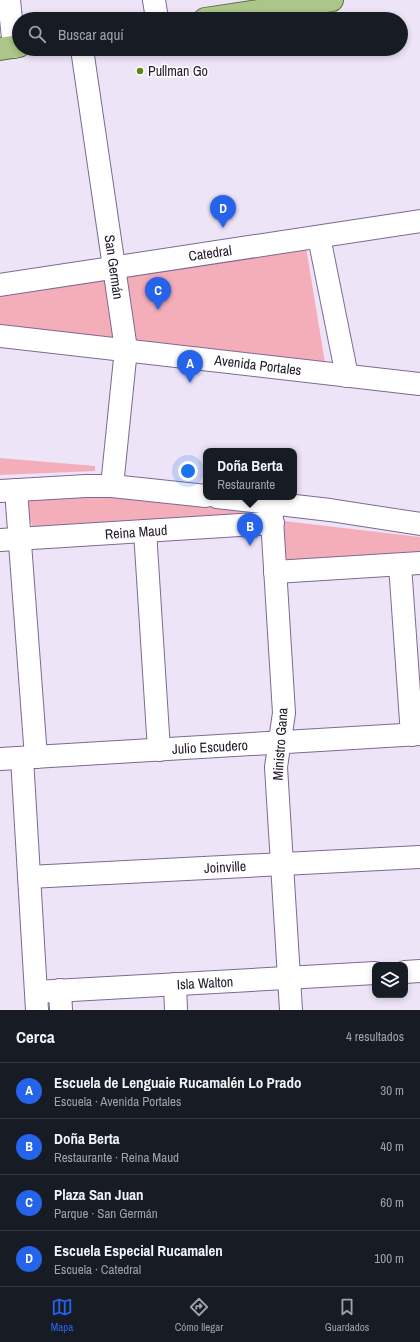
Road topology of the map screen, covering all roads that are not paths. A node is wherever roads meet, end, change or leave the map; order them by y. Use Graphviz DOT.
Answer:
graph roads {
  1 [pos="9,0"];
  2 [pos="154,0"];
  3 [pos="332,0"];
  4 [pos="156,12"];
  5 [pos="252,12"];
  6 [pos="11,48"];
  7 [pos="83,56"];
  8 [pos="420,221"];
  9 [pos="319,237"];
  10 [pos="114,267"];
  11 [pos="0,285"];
  12 [pos="0,336"];
  13 [pos="126,349"];
  14 [pos="347,376"];
  15 [pos="420,384"];
  16 [pos="112,486"];
  17 [pos="8,491"];
  18 [pos="203,496"];
  19 [pos="227,500"];
  20 [pos="272,513"];
  21 [pos="420,524"];
  22 [pos="145,531"];
  23 [pos="10,540"];
  24 [pos="410,564"];
  25 [pos="275,572"];
  26 [pos="416,735"];
  27 [pos="280,742"];
  28 [pos="159,750"];
  29 [pos="29,757"];
  30 [pos="0,759"];
  31 [pos="420,857"];
  32 [pos="282,864"];
  33 [pos="29,877"];
  34 [pos="420,971"];
  35 [pos="408,972"];
  36 [pos="372,973"];
  37 [pos="289,978"];
  38 [pos="175,984"];
  39 [pos="60,1000"];
  40 [pos="36,1001"];
  41 [pos="176,1010"];
  42 [pos="291,1010"];
  1 -- 6 [label="street"];
  2 -- 4 [label="street"];
  3 -- 5 [label="main road"];
  7 -- 10 [label="street, San Germán"];
  8 -- 9 [label="street, Catedral"];
  9 -- 10 [label="street, Catedral"];
  9 -- 14 [label="street"];
  10 -- 11 [label="street, Catedral"];
  10 -- 13 [label="street, San Germán"];
  12 -- 13 [label="street, Avenida Portales"];
  13 -- 14 [label="street, Avenida Portales"];
  13 -- 16 [label="street, San Germán"];
  14 -- 15 [label="street, Avenida Portales"];
  16 -- 17 [label="street"];
  16 -- 18 [label="street"];
  17 -- 23 [label="street"];
  19 -- 20 [label="street, Reina Maud"];
  20 -- 21 [label="street, Reina Maud"];
  20 -- 22 [label="street, Reina Maud"];
  20 -- 25 [label="street, Ministro Gana"];
  22 -- 23 [label="street, Reina Maud"];
  22 -- 28 [label="street"];
  23 -- 29 [label="street"];
  24 -- 25 [label="street"];
  24 -- 26 [label="street"];
  25 -- 27 [label="street, Ministro Gana"];
  26 -- 27 [label="street, Julio Escudero"];
  27 -- 28 [label="street, Julio Escudero"];
  27 -- 32 [label="street, Ministro Gana"];
  28 -- 29 [label="street, Julio Escudero"];
  29 -- 30 [label="street, Julio Escudero"];
  29 -- 33 [label="street"];
  31 -- 32 [label="street, Joinville"];
  32 -- 33 [label="street, Joinville"];
  32 -- 37 [label="street, Ministro Gana"];
  33 -- 40 [label="street"];
  34 -- 35 [label="street"];
  36 -- 37 [label="street, Isla Walton"];
  37 -- 38 [label="street, Isla Walton"];
  37 -- 42 [label="street, Ministro Gana"];
  38 -- 39 [label="street, Isla Walton"];
  38 -- 41 [label="street"];
  39 -- 40 [label="street, Isla Walton"];
}
